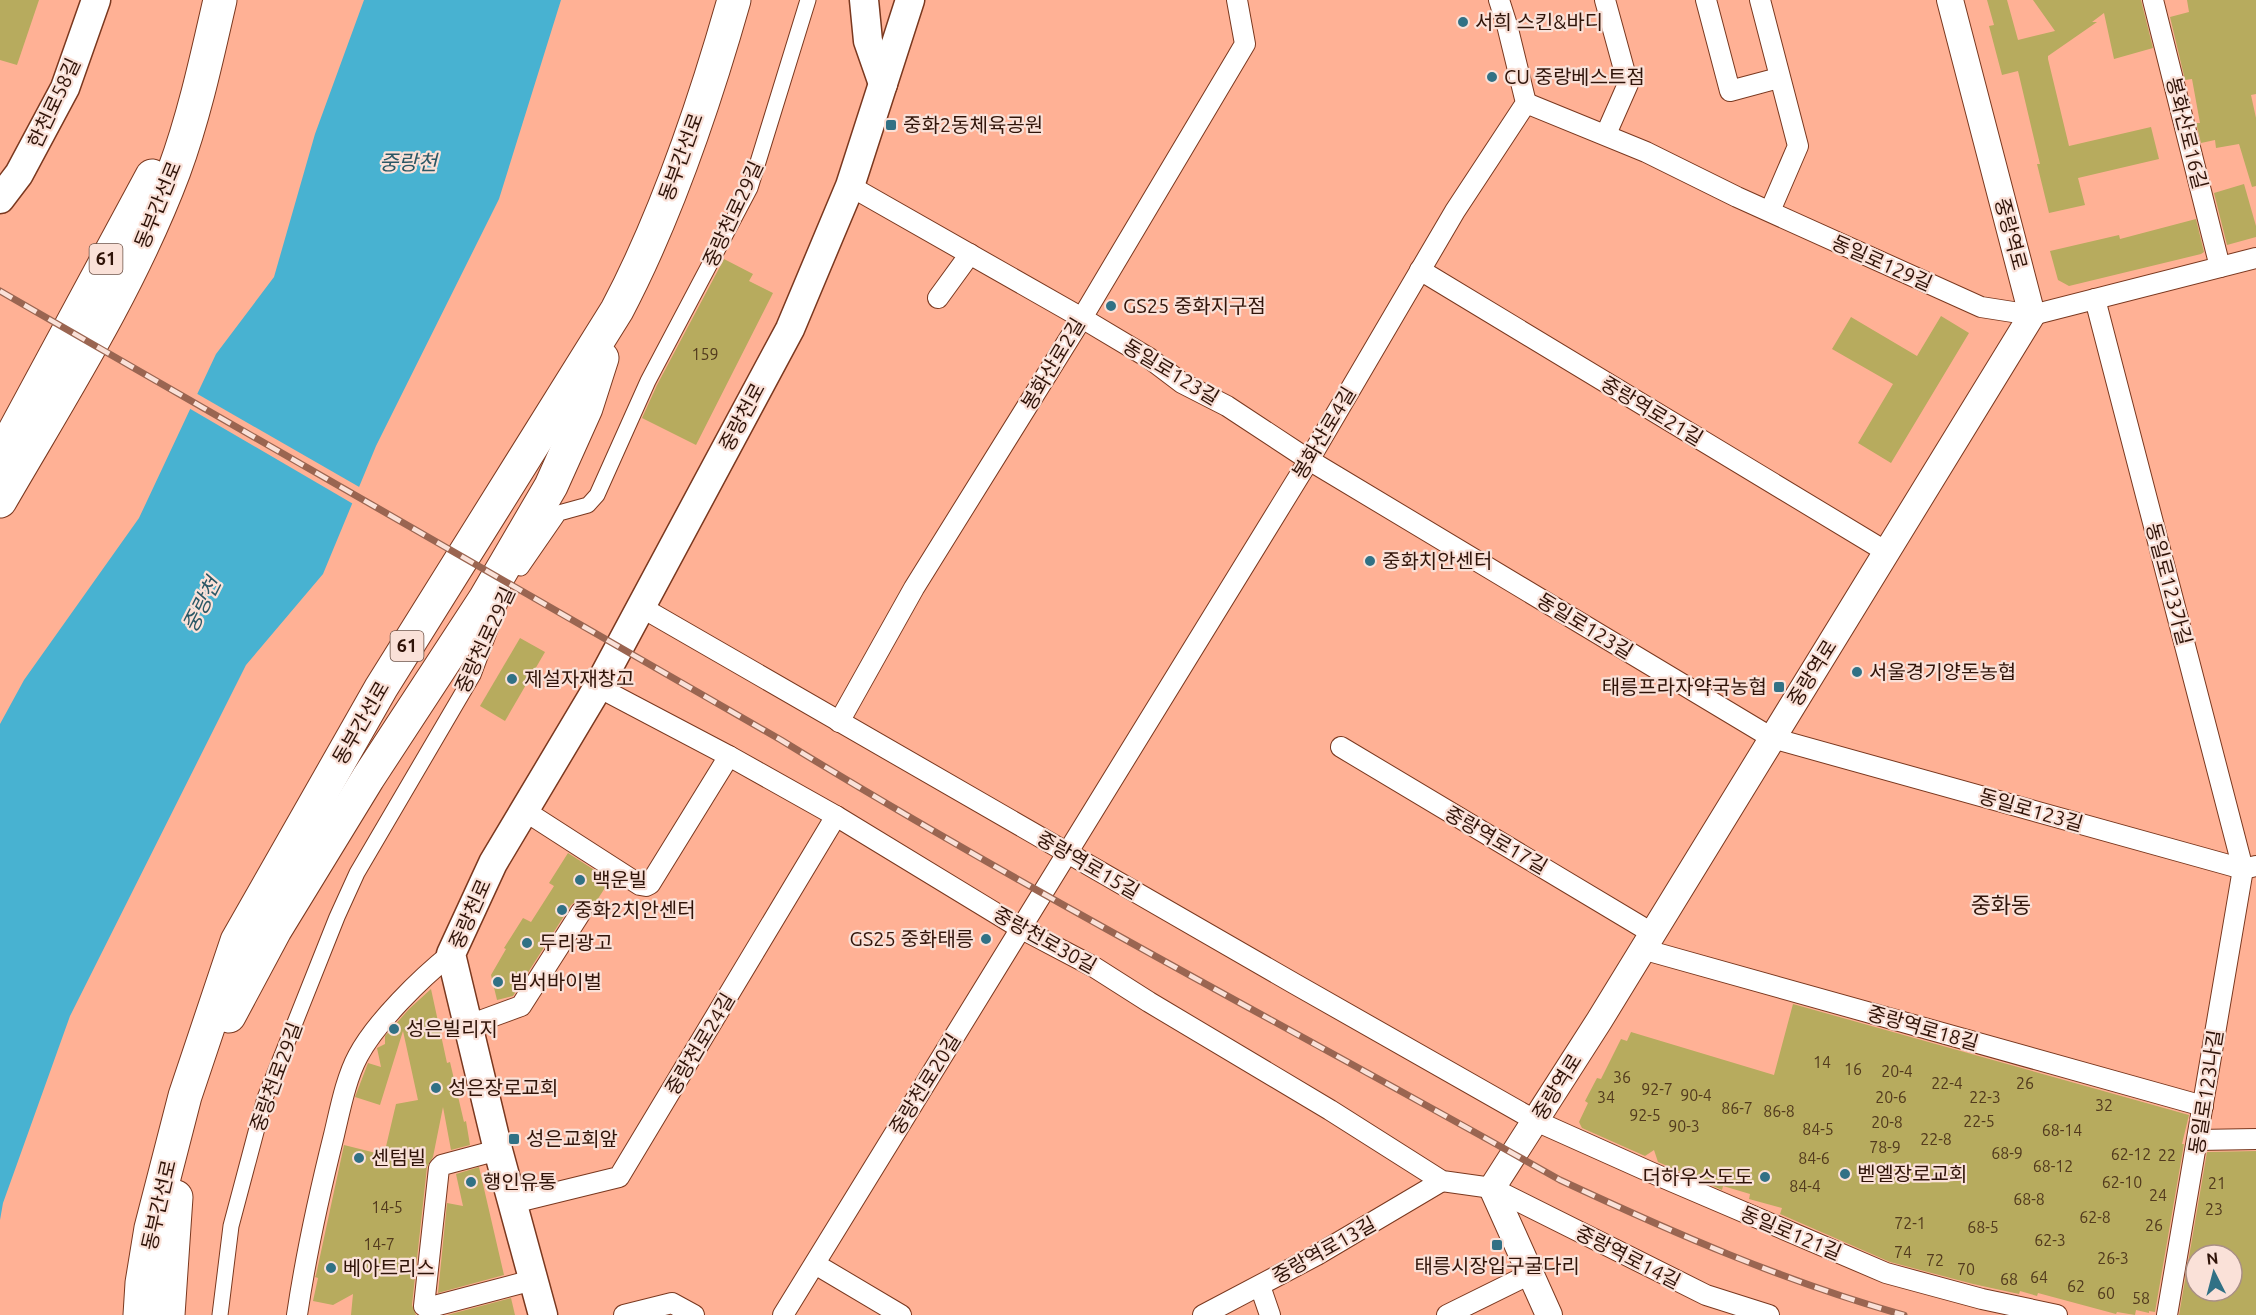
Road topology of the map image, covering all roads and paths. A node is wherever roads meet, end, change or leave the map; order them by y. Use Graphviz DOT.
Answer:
graph roads {
  1 [pos="96,0"];
  2 [pos="220,0"];
  3 [pos="734,0"];
  4 [pos="808,0"];
  5 [pos="864,0"];
  6 [pos="910,0"];
  7 [pos="1237,0"];
  8 [pos="1499,0"];
  9 [pos="1605,0"];
  10 [pos="1706,0"];
  11 [pos="1760,0"];
  12 [pos="1950,0"];
  13 [pos="2153,0"];
  14 [pos="207,58"];
  15 [pos="1779,78"];
  16 [pos="883,84"];
  17 [pos="1526,103"];
  18 [pos="1606,134"];
  19 [pos="850,186"];
  20 [pos="0,199"];
  21 [pos="1770,211"];
  22 [pos="970,254"];
  23 [pos="2256,258"];
  24 [pos="2220,267"];
  25 [pos="1420,270"];
  26 [pos="938,298"];
  27 [pos="2096,299"];
  28 [pos="2032,315"];
  29 [pos="1082,318"];
  30 [pos="0,458"];
  31 [pos="1308,460"];
  32 [pos="0,501"];
  33 [pos="1885,552"];
  34 [pos="641,607"];
  35 [pos="598,687"];
  36 [pos="839,722"];
  37 [pos="1772,738"];
  38 [pos="1341,747"];
  39 [pos="729,756"];
  40 [pos="525,811"];
  41 [pos="836,816"];
  42 [pos="1067,853"];
  43 [pos="2250,867"];
  44 [pos="581,912"];
  45 [pos="1020,928"];
  46 [pos="1647,941"];
  47 [pos="451,954"];
  48 [pos="468,1025"];
  49 [pos="185,1096"];
  50 [pos="2204,1106"];
  51 [pos="1536,1121"];
  52 [pos="2256,1139"];
  53 [pos="2198,1140"];
  54 [pos="498,1150"];
  55 [pos="1442,1181"];
  56 [pos="1492,1188"];
  57 [pos="513,1203"];
  58 [pos="815,1264"];
  59 [pos="1530,1274"];
  60 [pos="533,1280"];
  61 [pos="1260,1286"];
  62 [pos="140,1315"];
  63 [pos="168,1315"];
  64 [pos="220,1315"];
  65 [pos="297,1315"];
  66 [pos="543,1315"];
  67 [pos="624,1315"];
  68 [pos="694,1315"];
  69 [pos="783,1315"];
  70 [pos="901,1315"];
  71 [pos="1203,1315"];
  72 [pos="1270,1315"];
  73 [pos="1447,1315"];
  74 [pos="1549,1315"];
  75 [pos="1769,1315"];
  76 [pos="2057,1315"];
  77 [pos="2167,1315"];
  1 -- 20 [label="main road, 한천로58길"];
  2 -- 14 [label="highway, 동부간선로 / 61"];
  3 -- 49 [label="highway, 동부간선로 / 61"];
  4 -- 64 [label="street, 중랑천로29길"];
  5 -- 16 [label="main road"];
  6 -- 16 [label="main road, 중랑천로"];
  7 -- 29 [label="street, 봉화산로2길"];
  8 -- 17 [label="street"];
  9 -- 18 [label="street"];
  10 -- 15 [label="street"];
  11 -- 15 [label="street"];
  12 -- 28 [label="street, 중랑역로"];
  13 -- 24 [label="street, 봉화산로16길"];
  14 -- 30 [label="highway, 동부간선로 / 61"];
  14 -- 32 [label="highway, 동부간선로 / 61"];
  15 -- 21 [label="street"];
  16 -- 19 [label="main road, 중랑천로"];
  17 -- 18 [label="street, 동일로129길"];
  17 -- 25 [label="street, 봉화산로4길"];
  18 -- 21 [label="street, 동일로129길"];
  19 -- 22 [label="street, 동일로123길"];
  19 -- 34 [label="main road, 중랑천로"];
  21 -- 28 [label="street, 동일로129길"];
  22 -- 26 [label="street"];
  22 -- 29 [label="street, 동일로123길"];
  23 -- 24 [label="street, 동일로129길"];
  24 -- 27 [label="street, 동일로129길"];
  25 -- 31 [label="street, 봉화산로4길"];
  25 -- 33 [label="street, 중랑역로21길"];
  27 -- 28 [label="street, 동일로129길"];
  27 -- 43 [label="street, 동일로123가길"];
  28 -- 33 [label="street, 중랑역로"];
  29 -- 31 [label="street, 동일로123길"];
  29 -- 36 [label="street, 봉화산로2길"];
  31 -- 37 [label="street, 동일로123길"];
  31 -- 42 [label="street, 봉화산로4길"];
  33 -- 37 [label="street, 중랑역로"];
  34 -- 35 [label="main road, 중랑천로"];
  34 -- 36 [label="street, 중랑역로15길"];
  35 -- 39 [label="street, 중랑천로30길"];
  35 -- 40 [label="main road, 중랑천로"];
  36 -- 42 [label="street, 중랑역로15길"];
  37 -- 43 [label="street, 동일로123길"];
  37 -- 46 [label="street, 중랑역로"];
  38 -- 46 [label="street, 중랑역로17길"];
  39 -- 40 [label="street"];
  39 -- 41 [label="street, 중랑천로30길"];
  40 -- 47 [label="main road, 중랑천로"];
  41 -- 45 [label="street, 중랑천로30길"];
  41 -- 57 [label="street, 중랑천로24길"];
  42 -- 45 [label="street, 중랑천로20길"];
  42 -- 51 [label="street, 중랑역로15길"];
  43 -- 50 [label="street, 동일로123나길"];
  44 -- 48 [label="street"];
  45 -- 55 [label="street, 중랑천로30길"];
  45 -- 58 [label="street, 중랑천로20길"];
  46 -- 50 [label="street, 중랑역로18길"];
  46 -- 51 [label="street, 중랑역로"];
  47 -- 48 [label="main road, 중랑천로"];
  47 -- 65 [label="street"];
  48 -- 54 [label="main road, 중랑천로"];
  49 -- 62 [label="highway, 동부간선로 / 61"];
  49 -- 63 [label="highway"];
  50 -- 53 [label="street, 동일로123나길"];
  51 -- 56 [label="street, 중랑역로"];
  51 -- 76 [label="street, 동일로121길"];
  52 -- 53 [label="street"];
  53 -- 77 [label="street, 동일로123나길"];
  54 -- 57 [label="main road, 중랑천로"];
  54 -- 60 [label="street"];
  55 -- 56 [label="street, 중랑천로30길"];
  55 -- 61 [label="street, 중랑역로13길"];
  56 -- 59 [label="street"];
  56 -- 75 [label="street, 중랑역로14길"];
  57 -- 60 [label="main road, 중랑천로"];
  58 -- 69 [label="street, 중랑천로20길"];
  58 -- 70 [label="street"];
  59 -- 73 [label="street"];
  59 -- 74 [label="street"];
  60 -- 66 [label="main road, 중랑천로"];
  61 -- 71 [label="street, 중랑역로13길"];
  61 -- 72 [label="street"];
  67 -- 68 [label="street"];
}
